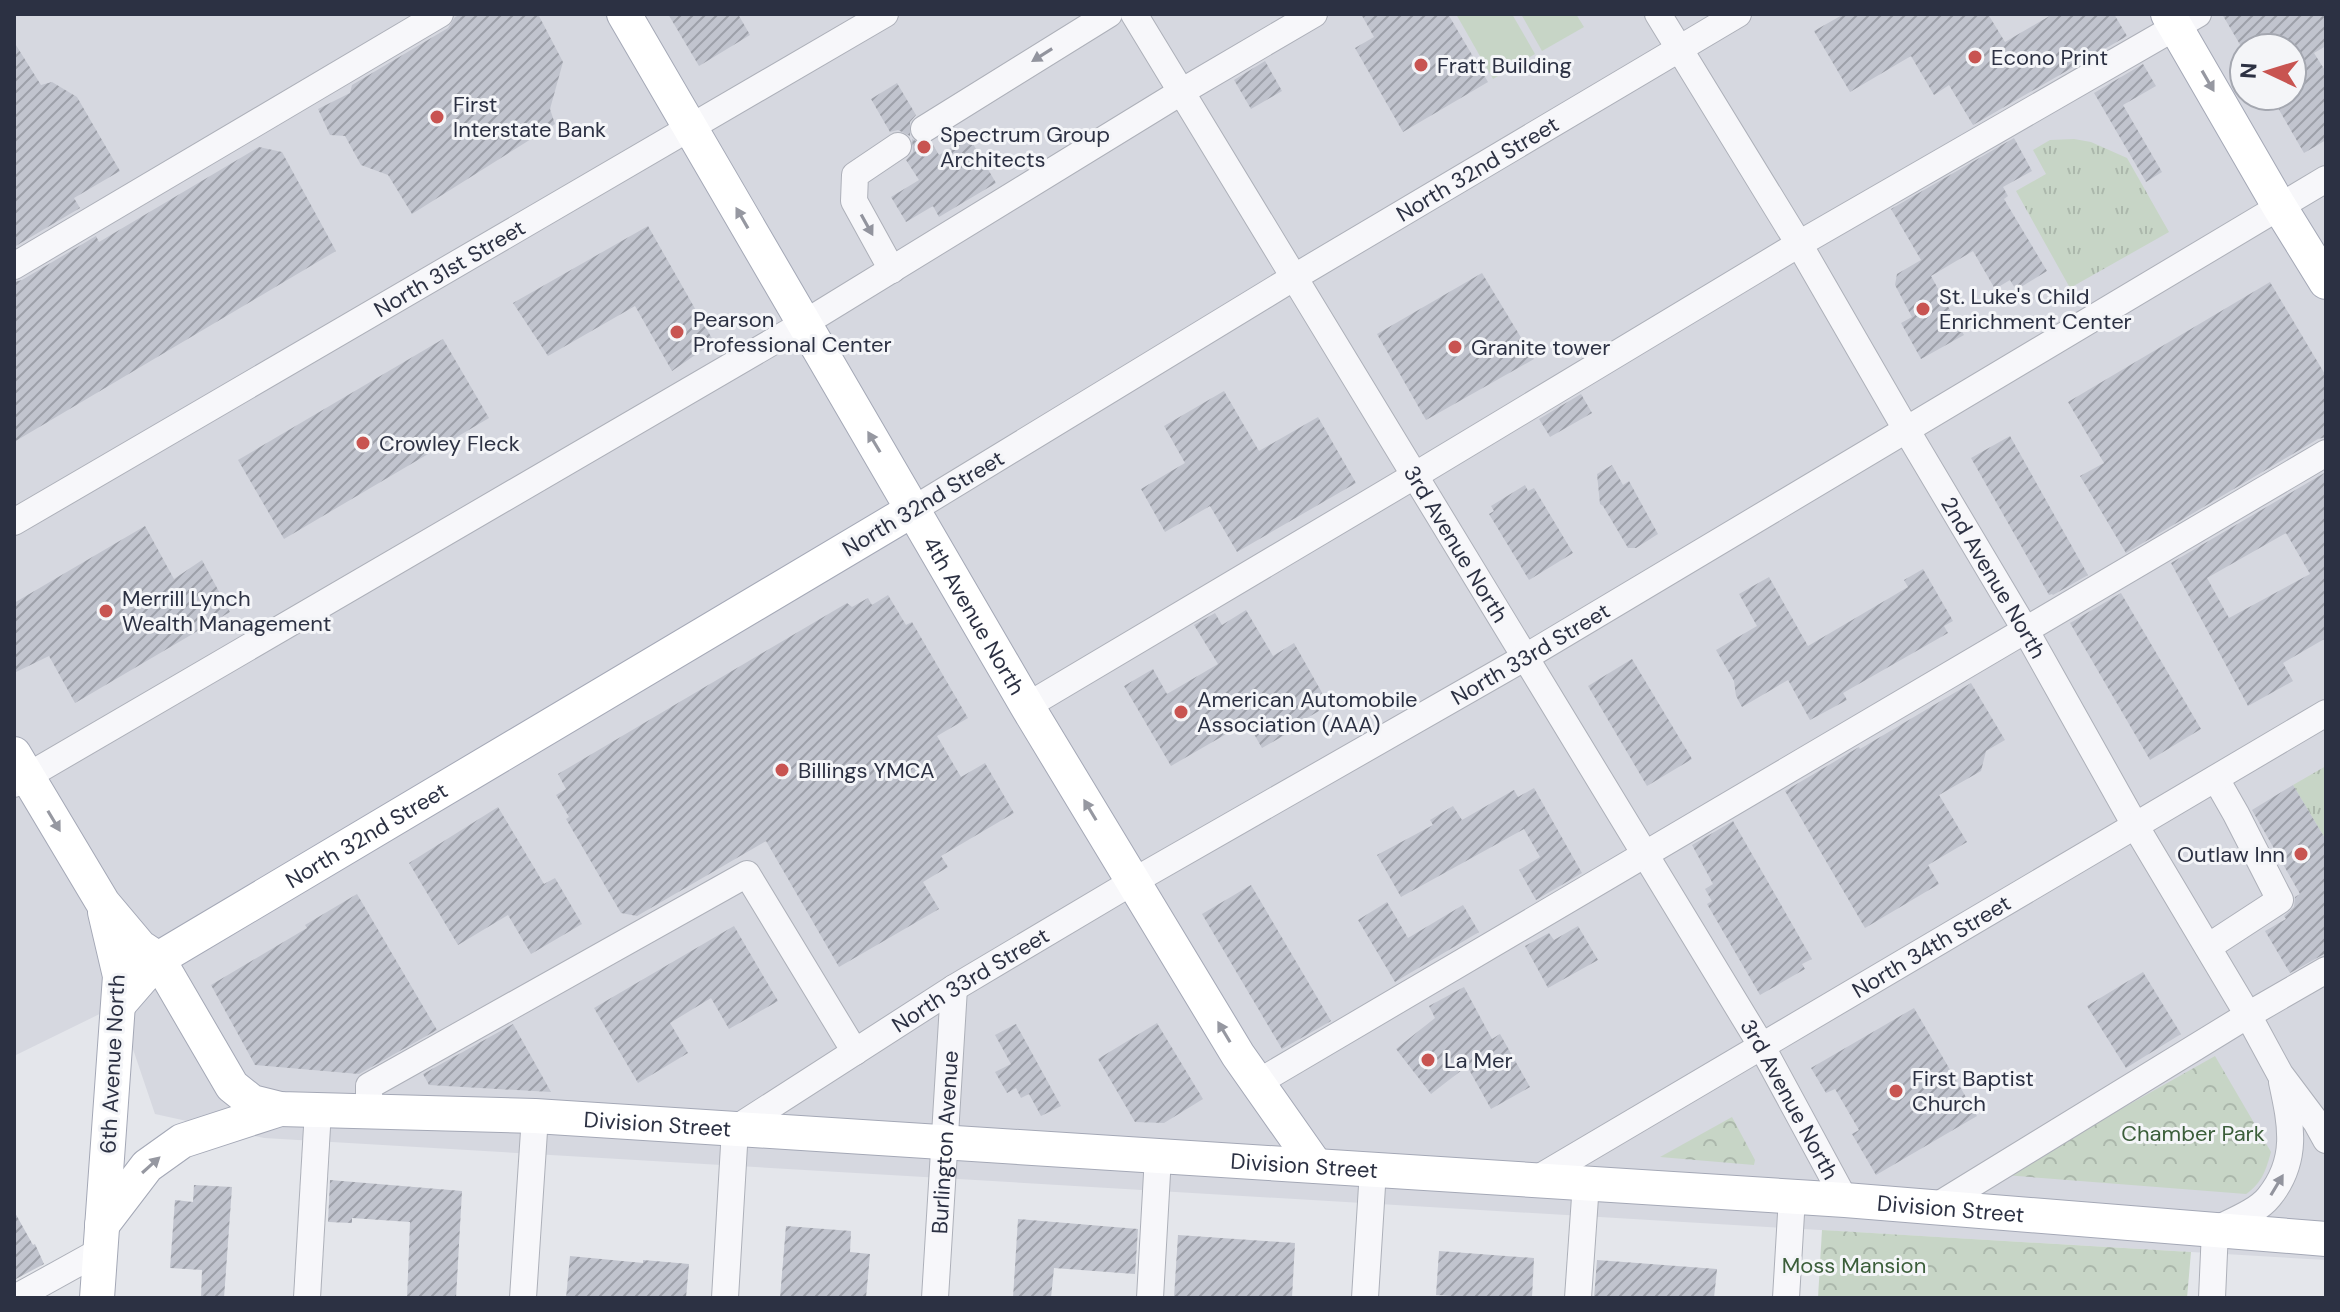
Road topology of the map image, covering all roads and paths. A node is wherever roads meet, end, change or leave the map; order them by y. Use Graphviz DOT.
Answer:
graph roads {
  1 [pos="440,14"];
  2 [pos="624,14"];
  3 [pos="885,14"];
  4 [pos="1109,14"];
  5 [pos="1134,14"];
  6 [pos="1314,14"];
  7 [pos="1658,14"];
  8 [pos="1738,14"];
  9 [pos="2181,18"];
  10 [pos="1679,48"];
  11 [pos="1181,92"];
  12 [pos="691,127"];
  13 [pos="924,129"];
  14 [pos="898,146"];
  15 [pos="2326,179"];
  16 [pos="2279,206"];
  17 [pos="1799,244"];
  18 [pos="14,266"];
  19 [pos="892,270"];
  20 [pos="1293,278"];
  21 [pos="2326,282"];
  22 [pos="803,324"];
  23 [pos="1907,431"];
  24 [pos="2326,453"];
  25 [pos="1414,476"];
  26 [pos="914,509"];
  27 [pos="14,522"];
  28 [pos="2026,631"];
  29 [pos="1524,658"];
  30 [pos="1027,706"];
  31 [pos="2326,713"];
  32 [pos="18,772"];
  33 [pos="2216,779"];
  34 [pos="2136,827"];
  35 [pos="1645,855"];
  36 [pos="1134,881"];
  37 [pos="103,903"];
  38 [pos="2208,947"];
  39 [pos="158,959"];
  40 [pos="2326,970"];
  41 [pos="954,988"];
  42 [pos="119,1004"];
  43 [pos="2248,1015"];
  44 [pos="1761,1045"];
  45 [pos="855,1052"];
  46 [pos="2280,1074"];
  47 [pos="1257,1083"];
  48 [pos="280,1109"];
  49 [pos="318,1110"];
  50 [pos="369,1111"];
  51 [pos="535,1116"];
  52 [pos="735,1129"];
  53 [pos="2326,1140"];
  54 [pos="945,1142"];
  55 [pos="1158,1156"];
  56 [pos="1316,1166"];
  57 [pos="1373,1170"];
  58 [pos="1535,1180"];
  59 [pos="1586,1183"];
  60 [pos="1792,1197"];
  61 [pos="1845,1200"];
  62 [pos="1935,1207"];
  63 [pos="2215,1230"];
  64 [pos="101,1238"];
  65 [pos="2326,1239"];
  66 [pos="15,1298"];
  67 [pos="97,1298"];
  68 [pos="307,1298"];
  69 [pos="523,1298"];
  70 [pos="725,1298"];
  71 [pos="935,1298"];
  72 [pos="1150,1298"];
  73 [pos="1365,1298"];
  74 [pos="1578,1298"];
  75 [pos="1786,1298"];
  76 [pos="2212,1298"];
  1 -- 18 [label="street"];
  2 -- 12 [label="main road, 4th Avenue North"];
  3 -- 12 [label="street, North 31st Street"];
  4 -- 13 [label="street, one-way"];
  5 -- 11 [label="street, 3rd Avenue North"];
  6 -- 11 [label="street"];
  7 -- 10 [label="street, 2nd Avenue North"];
  8 -- 10 [label="street, North 32nd Street"];
  9 -- 16 [label="main road, one-way"];
  9 -- 17 [label="street"];
  10 -- 17 [label="street, 2nd Avenue North"];
  10 -- 20 [label="street, North 32nd Street"];
  11 -- 19 [label="street"];
  11 -- 20 [label="street, 3rd Avenue North"];
  22 -- 12 [label="main road, 4th Avenue North, one-way"];
  12 -- 27 [label="street, North 31st Street"];
  14 -- 19 [label="street, one-way"];
  15 -- 16 [label="street, North 33rd Street"];
  16 -- 21 [label="main road"];
  16 -- 23 [label="street, North 33rd Street"];
  17 -- 23 [label="street, 2nd Avenue North"];
  17 -- 25 [label="street"];
  19 -- 22 [label="street"];
  20 -- 25 [label="street, 3rd Avenue North"];
  20 -- 26 [label="street, North 32nd Street"];
  26 -- 22 [label="main road, 4th Avenue North, one-way"];
  22 -- 32 [label="street"];
  23 -- 28 [label="street, 2nd Avenue North"];
  23 -- 29 [label="street, North 33rd Street"];
  24 -- 28 [label="street"];
  25 -- 29 [label="street, 3rd Avenue North"];
  25 -- 30 [label="street"];
  26 -- 30 [label="main road, 4th Avenue North"];
  26 -- 39 [label="main road, North 32nd Street"];
  28 -- 34 [label="street, 2nd Avenue North"];
  28 -- 35 [label="street"];
  29 -- 35 [label="street, 3rd Avenue North"];
  29 -- 36 [label="street, North 33rd Street"];
  36 -- 30 [label="main road, 4th Avenue North, one-way"];
  31 -- 33 [label="street, North 34th Street"];
  32 -- 37 [label="main road, 6th Avenue North, one-way"];
  33 -- 34 [label="street, North 34th Street"];
  33 -- 38 [label="street"];
  34 -- 38 [label="street, 2nd Avenue North"];
  34 -- 44 [label="street, North 34th Street"];
  35 -- 44 [label="street, 3rd Avenue North"];
  35 -- 47 [label="street"];
  36 -- 41 [label="street, North 33rd Street"];
  47 -- 36 [label="main road, 4th Avenue North, one-way"];
  37 -- 39 [label="main road, 6th Avenue North"];
  37 -- 42 [label="main road, 6th Avenue North"];
  38 -- 43 [label="street, 2nd Avenue North"];
  39 -- 42 [label="main road, North 32nd Street"];
  39 -- 48 [label="main road, 6th Avenue North"];
  40 -- 43 [label="street"];
  41 -- 45 [label="street, North 33rd Street"];
  41 -- 54 [label="street, Burlington Avenue"];
  42 -- 64 [label="main road, 6th Avenue North"];
  43 -- 46 [label="street, 2nd Avenue North"];
  43 -- 62 [label="street"];
  44 -- 58 [label="street, North 34th Street"];
  44 -- 61 [label="street, 3rd Avenue North"];
  45 -- 50 [label="street"];
  45 -- 52 [label="street, North 33rd Street"];
  46 -- 53 [label="street, 2nd Avenue North"];
  63 -- 46 [label="street, one-way"];
  47 -- 56 [label="main road, 4th Avenue North"];
  48 -- 49 [label="main road, Division Street"];
  64 -- 48 [label="main road, one-way"];
  49 -- 50 [label="main road, Division Street"];
  49 -- 68 [label="street"];
  50 -- 51 [label="main road, Division Street"];
  51 -- 52 [label="main road, Division Street"];
  51 -- 69 [label="street"];
  52 -- 54 [label="main road, Division Street"];
  52 -- 70 [label="street"];
  54 -- 55 [label="main road, Division Street"];
  54 -- 71 [label="street, Burlington Avenue"];
  55 -- 56 [label="main road, Division Street"];
  55 -- 72 [label="street"];
  56 -- 57 [label="main road, Division Street"];
  57 -- 58 [label="main road, Division Street"];
  57 -- 73 [label="street"];
  58 -- 59 [label="main road, Division Street"];
  59 -- 60 [label="main road, Division Street"];
  59 -- 74 [label="street"];
  60 -- 61 [label="main road, Division Street"];
  60 -- 75 [label="street"];
  61 -- 62 [label="main road, Division Street"];
  62 -- 63 [label="main road, Division Street"];
  63 -- 65 [label="main road, Division Street"];
  63 -- 76 [label="street"];
  64 -- 66 [label="street"];
  64 -- 67 [label="main road, 6th Avenue North"];
}
